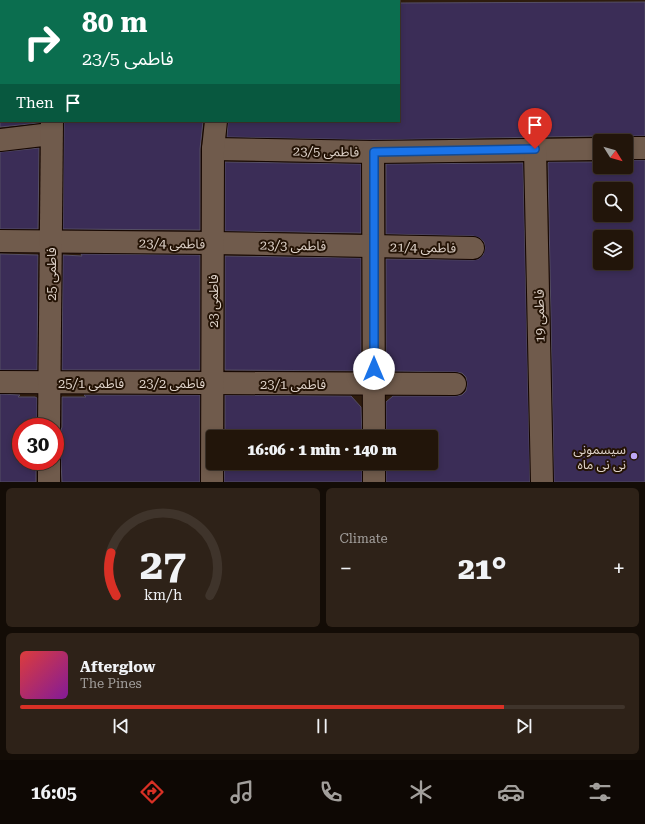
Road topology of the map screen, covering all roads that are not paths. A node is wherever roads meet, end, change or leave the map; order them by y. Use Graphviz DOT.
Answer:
graph roads {
  1 [pos="216,122"];
  2 [pos="52,127"];
  3 [pos="0,140"];
  4 [pos="593,148"];
  5 [pos="633,148"];
  6 [pos="645,148"];
  7 [pos="213,149"];
  8 [pos="535,149"];
  9 [pos="374,152"];
  10 [pos="0,241"];
  11 [pos="51,242"];
  12 [pos="213,243"];
  13 [pos="374,246"];
  14 [pos="473,248"];
  15 [pos="0,382"];
  16 [pos="50,383"];
  17 [pos="132,383"];
  18 [pos="212,383"];
  19 [pos="374,384"];
  20 [pos="455,384"];
  21 [pos="49,418"];
  22 [pos="374,430"];
  23 [pos="49,470"];
  24 [pos="374,470"];
  25 [pos="49,482"];
  26 [pos="212,482"];
  27 [pos="374,482"];
  28 [pos="542,482"];
  1 -- 7 [label="street, فاطمی 23"];
  2 -- 3 [label="street"];
  2 -- 11 [label="street, فاطمی 25"];
  4 -- 8 [label="street, فاطمی 23/5"];
  5 -- 6 [label="street"];
  7 -- 9 [label="street, فاطمی 23/5"];
  7 -- 12 [label="street, فاطمی 23"];
  8 -- 9 [label="street, فاطمی 23/5"];
  8 -- 28 [label="street, فاطمی 19"];
  9 -- 13 [label="street"];
  10 -- 11 [label="street, فاطمی 23/4"];
  11 -- 12 [label="street, فاطمی 23/4"];
  11 -- 16 [label="street, فاطمی 25"];
  12 -- 13 [label="street, فاطمی 23/3"];
  12 -- 18 [label="street, فاطمی 23"];
  13 -- 14 [label="street, فاطمی 21/4"];
  13 -- 19 [label="street"];
  15 -- 16 [label="street, فاطمی 25/1"];
  16 -- 17 [label="street, فاطمی 25/1"];
  16 -- 21 [label="street, فاطمی 25"];
  17 -- 18 [label="street, فاطمی 23/2"];
  18 -- 19 [label="street, فاطمی 23/1"];
  18 -- 26 [label="street, فاطمی 23"];
  19 -- 20 [label="street, فاطمی 23/1"];
  19 -- 22 [label="street"];
  23 -- 25 [label="street"];
  24 -- 27 [label="street"];
}
